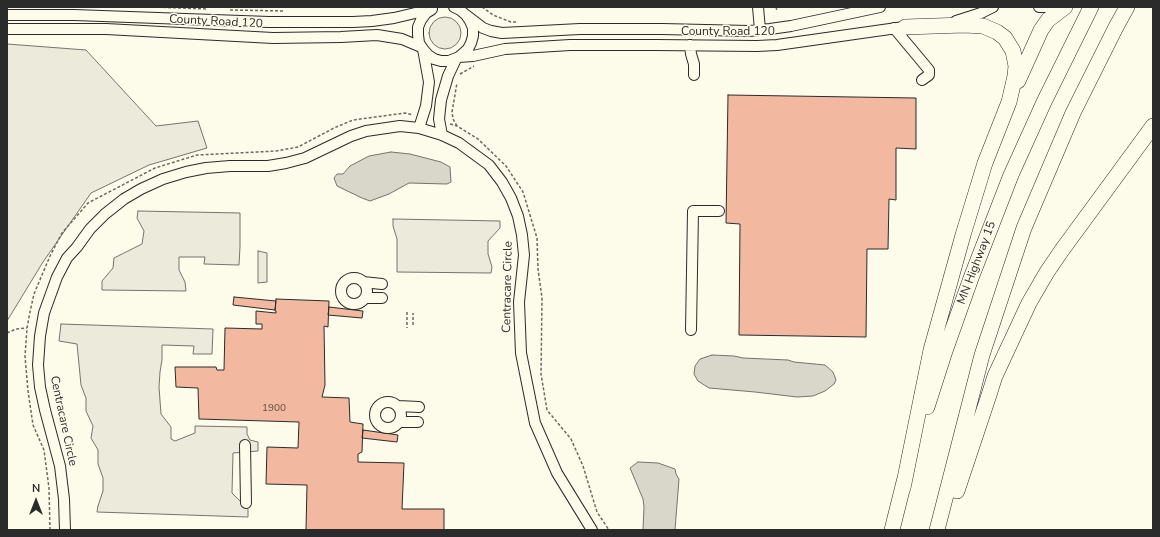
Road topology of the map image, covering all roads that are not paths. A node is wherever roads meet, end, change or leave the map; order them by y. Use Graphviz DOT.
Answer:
graph roads {
  1 [pos="454,7"];
  2 [pos="758,7"];
  3 [pos="880,7"];
  4 [pos="993,7"];
  5 [pos="1039,7"];
  6 [pos="1048,7"];
  7 [pos="1065,7"];
  8 [pos="1091,7"];
  9 [pos="1127,7"];
  10 [pos="435,8"];
  11 [pos="7,15"];
  12 [pos="466,15"];
  13 [pos="900,28"];
  14 [pos="7,29"];
  15 [pos="760,30"];
  16 [pos="690,45"];
  17 [pos="422,48"];
  18 [pos="457,58"];
  19 [pos="694,74"];
  20 [pos="922,80"];
  21 [pos="1008,104"];
  22 [pos="1153,126"];
  23 [pos="419,128"];
  24 [pos="442,135"];
  25 [pos="719,211"];
  26 [pos="363,282"];
  27 [pos="382,284"];
  28 [pos="366,298"];
  29 [pos="382,298"];
  30 [pos="691,330"];
  31 [pos="398,406"];
  32 [pos="419,407"];
  33 [pos="399,422"];
  34 [pos="418,422"];
  35 [pos="245,445"];
  36 [pos="902,488"];
  37 [pos="246,502"];
  38 [pos="65,530"];
  39 [pos="592,530"];
  40 [pos="892,530"];
  41 [pos="938,530"];
  42 [pos="946,530"];
  1 -- 12 [label="street, County Road 120"];
  2 -- 15 [label="street"];
  3 -- 15 [label="street, County Road 120"];
  4 -- 13 [label="street, County Road 120"];
  5 -- 6 [label="street"];
  7 -- 21 [label="highway"];
  8 -- 36 [label="highway, MN Highway 15"];
  9 -- 41 [label="highway"];
  10 -- 11 [label="street, County Road 120"];
  10 -- 17 [label="street"];
  12 -- 15 [label="street, County Road 120"];
  12 -- 18 [label="street"];
  13 -- 16 [label="street, County Road 120"];
  13 -- 20 [label="street"];
  13 -- 21 [label="highway"];
  14 -- 17 [label="street, County Road 120"];
  16 -- 18 [label="street, County Road 120"];
  16 -- 19 [label="street"];
  17 -- 18 [label="street, County Road 120"];
  17 -- 23 [label="street"];
  18 -- 24 [label="street"];
  21 -- 36 [label="highway"];
  22 -- 42 [label="highway"];
  23 -- 24 [label="street, Centracare Circle"];
  23 -- 38 [label="street, Centracare Circle"];
  24 -- 39 [label="street, Centracare Circle"];
  25 -- 30 [label="street"];
  26 -- 27 [label="street"];
  26 -- 28 [label="street"];
  26 -- 28 [label="street"];
  28 -- 29 [label="street"];
  31 -- 32 [label="street"];
  31 -- 33 [label="street"];
  31 -- 33 [label="street"];
  33 -- 34 [label="street"];
  35 -- 37 [label="street"];
  36 -- 40 [label="highway, MN Highway 15"];
}
